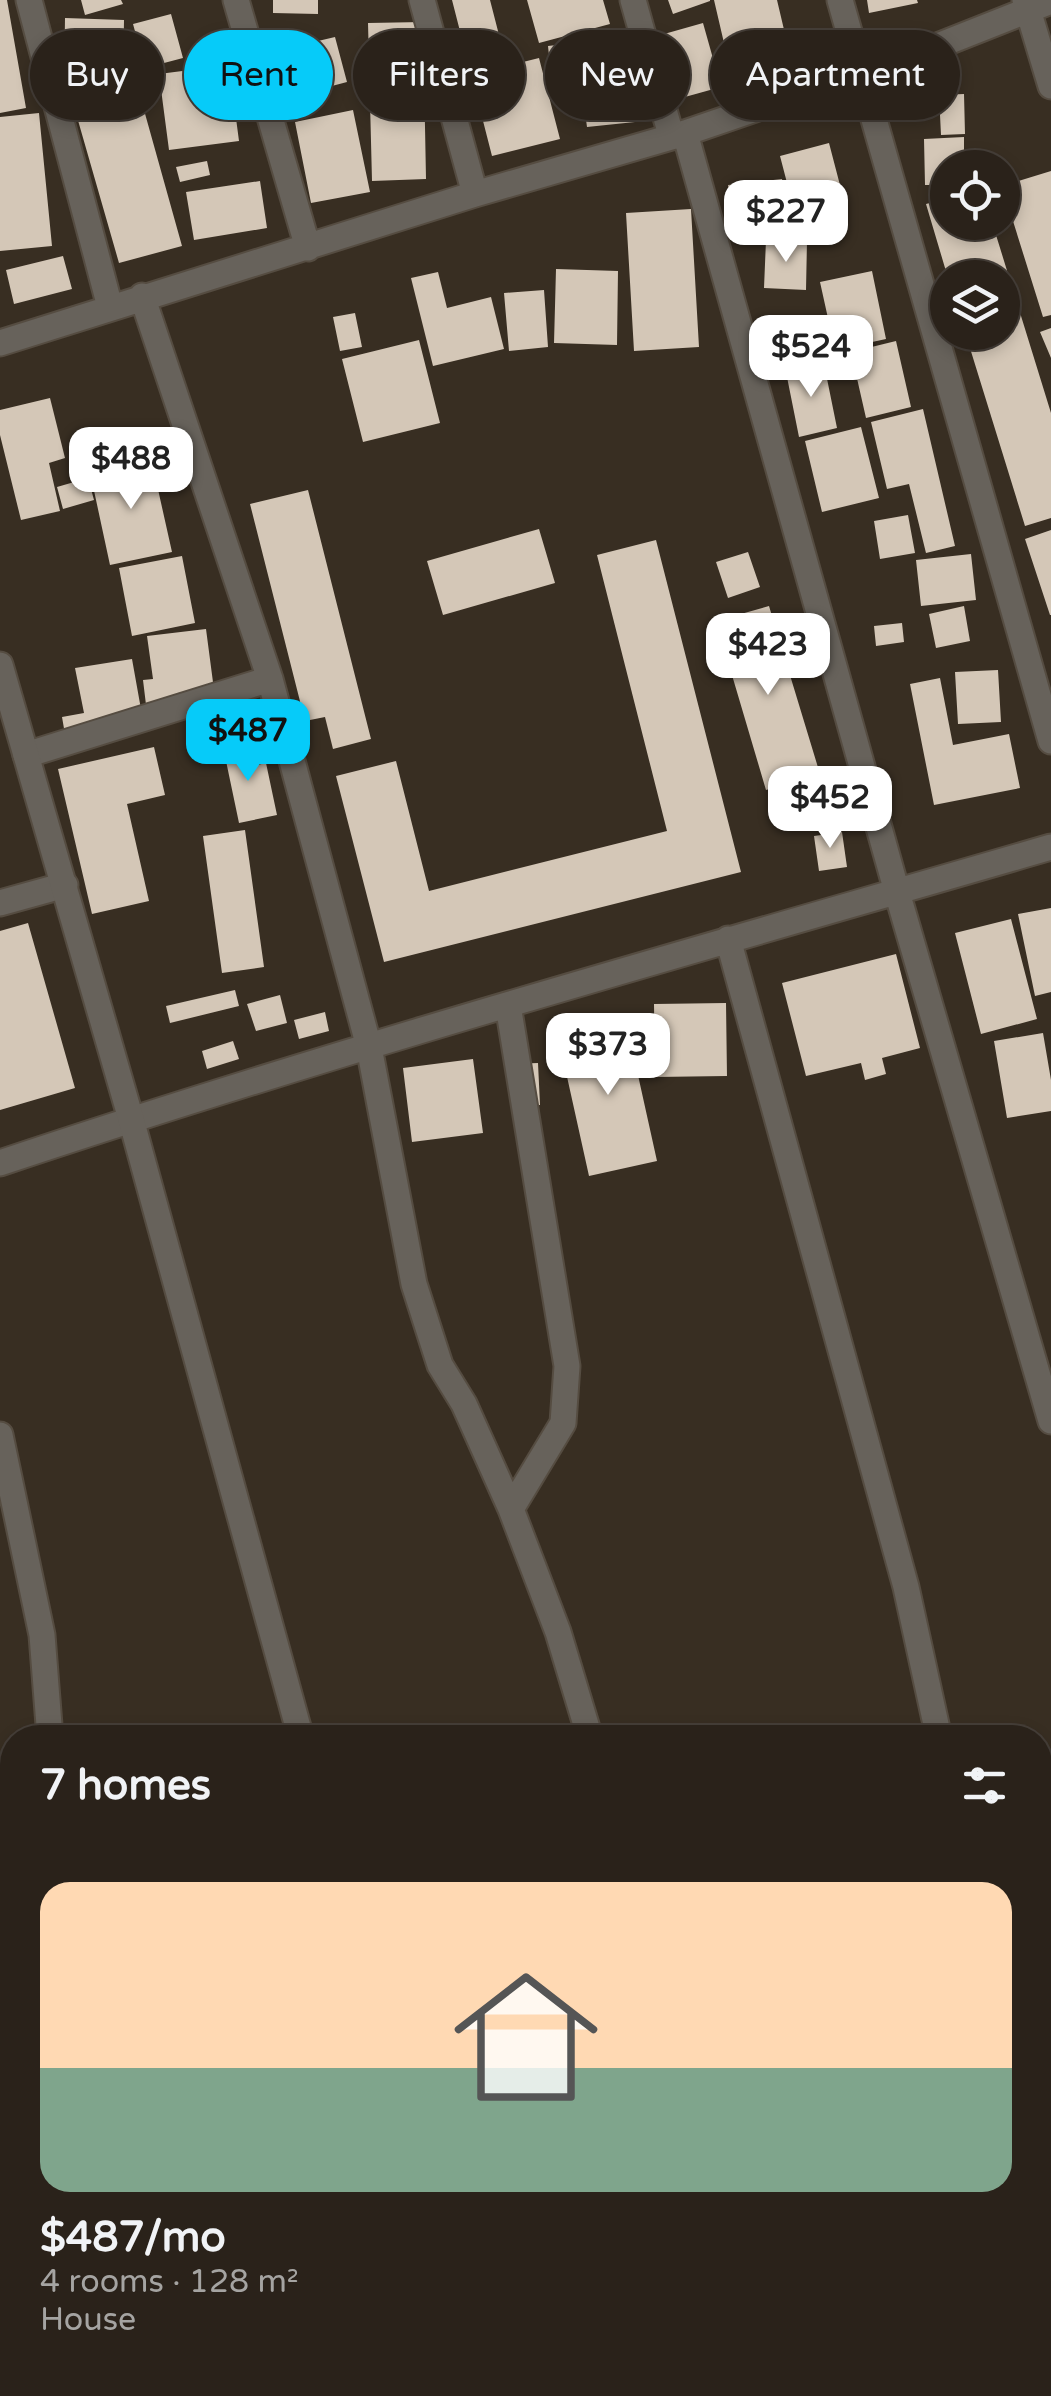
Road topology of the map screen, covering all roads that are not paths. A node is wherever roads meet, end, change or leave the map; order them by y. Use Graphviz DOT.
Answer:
graph roads {
  1 [pos="29,0"];
  2 [pos="236,0"];
  3 [pos="422,0"];
  4 [pos="633,0"];
  5 [pos="840,0"];
  6 [pos="1034,3"];
  7 [pos="848,30"];
  8 [pos="960,36"];
  9 [pos="1051,86"];
  10 [pos="720,120"];
  11 [pos="873,120"];
  12 [pos="678,134"];
  13 [pos="474,194"];
  14 [pos="308,248"];
  15 [pos="142,296"];
  16 [pos="110,306"];
  17 [pos="0,342"];
  18 [pos="0,664"];
  19 [pos="270,679"];
  20 [pos="1051,741"];
  21 [pos="26,755"];
  22 [pos="1051,848"];
  23 [pos="65,885"];
  24 [pos="897,892"];
  25 [pos="0,903"];
  26 [pos="728,939"];
  27 [pos="508,1005"];
  28 [pos="369,1047"];
  29 [pos="130,1120"];
  30 [pos="0,1163"];
  31 [pos="1051,1421"];
  32 [pos="0,1435"];
  33 [pos="512,1509"];
  34 [pos="49,1725"];
  35 [pos="298,1725"];
  36 [pos="586,1725"];
  37 [pos="936,1725"];
  1 -- 16 [label="street"];
  2 -- 14 [label="street"];
  3 -- 13 [label="street"];
  4 -- 12 [label="street"];
  5 -- 7 [label="street"];
  6 -- 8 [label="street"];
  6 -- 9 [label="street"];
  10 -- 12 [label="street"];
  11 -- 20 [label="street"];
  12 -- 13 [label="street"];
  12 -- 24 [label="street"];
  13 -- 14 [label="street"];
  14 -- 15 [label="street"];
  15 -- 16 [label="street"];
  15 -- 19 [label="street"];
  16 -- 17 [label="street"];
  18 -- 21 [label="street"];
  19 -- 21 [label="street"];
  19 -- 28 [label="street"];
  21 -- 23 [label="street"];
  22 -- 24 [label="street"];
  23 -- 25 [label="street"];
  23 -- 29 [label="street"];
  24 -- 26 [label="street"];
  24 -- 31 [label="street"];
  26 -- 27 [label="street"];
  26 -- 37 [label="street"];
  27 -- 28 [label="street"];
  27 -- 33 [label="street"];
  28 -- 29 [label="street"];
  28 -- 33 [label="street"];
  29 -- 30 [label="street"];
  29 -- 35 [label="street"];
  32 -- 34 [label="street"];
  33 -- 36 [label="street"];
}
